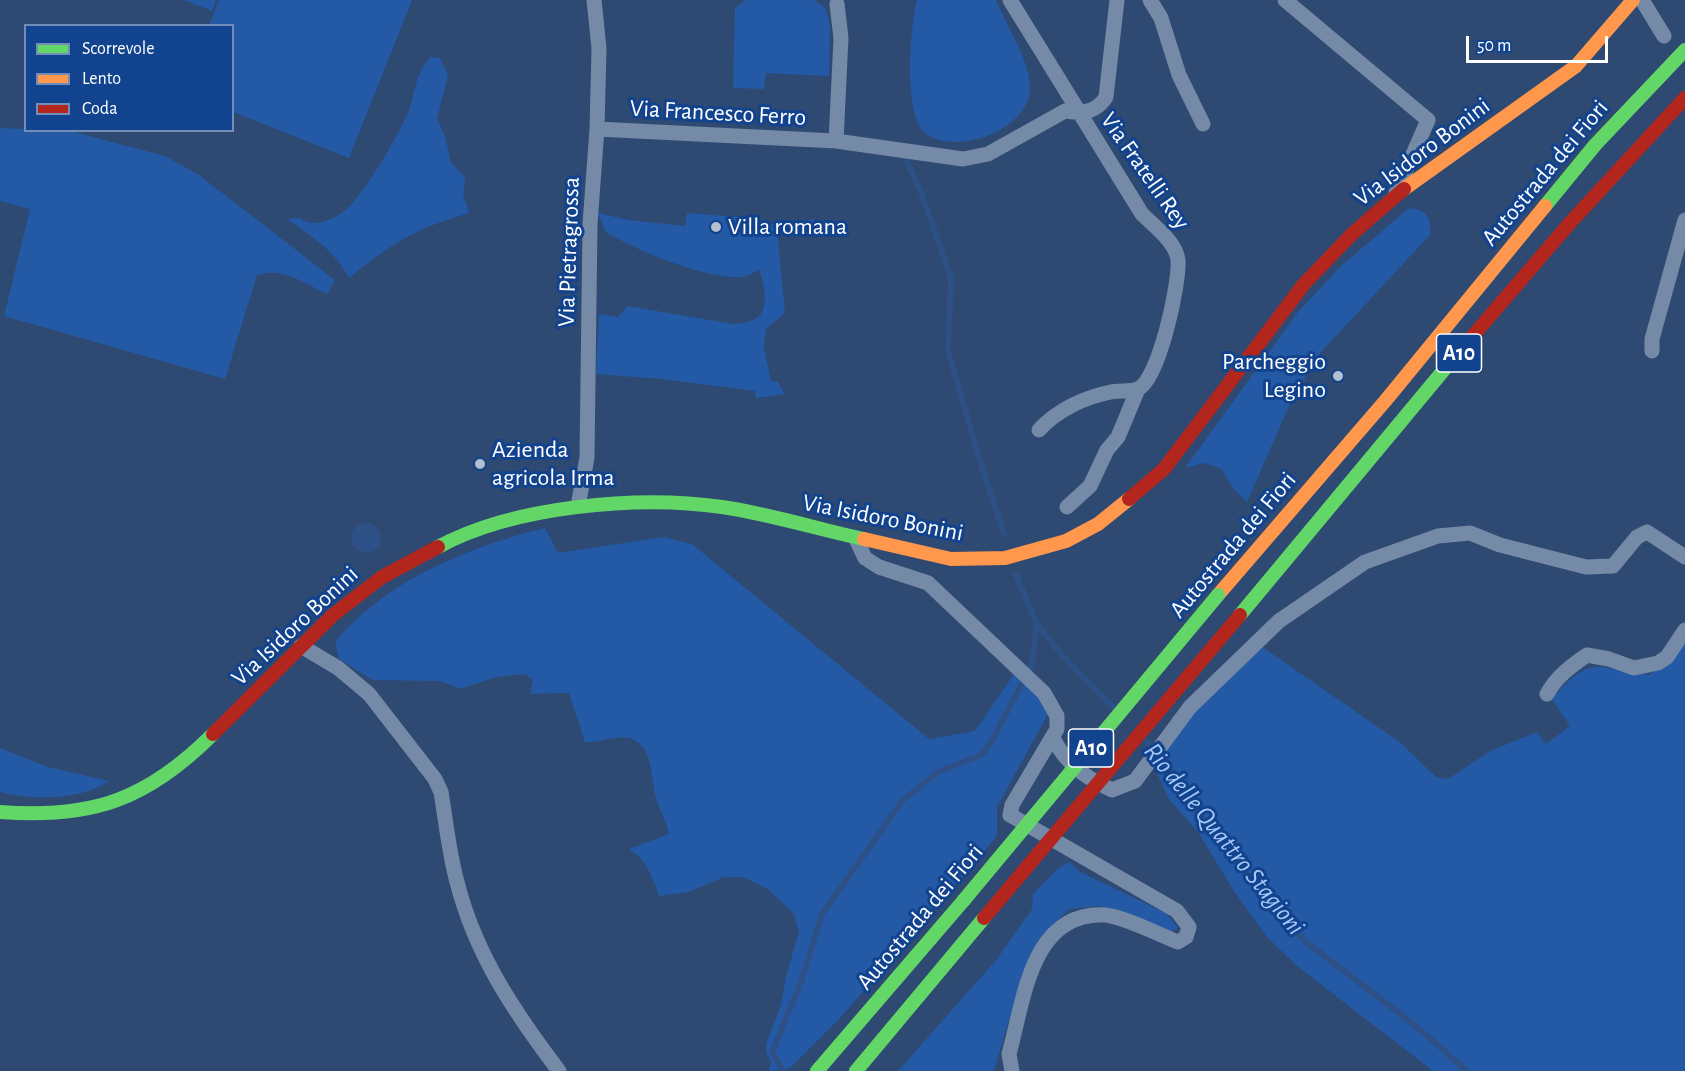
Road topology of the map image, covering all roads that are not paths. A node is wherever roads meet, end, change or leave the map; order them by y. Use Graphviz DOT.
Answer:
graph roads {
  1 [pos="594,0"];
  2 [pos="1010,0"];
  3 [pos="1117,0"];
  4 [pos="1150,0"];
  5 [pos="1285,0"];
  6 [pos="1634,0"];
  7 [pos="1642,0"];
  8 [pos="836,1"];
  9 [pos="1664,36"];
  10 [pos="1685,50"];
  11 [pos="1685,98"];
  12 [pos="1078,113"];
  13 [pos="1203,124"];
  14 [pos="597,129"];
  15 [pos="836,141"];
  16 [pos="1395,195"];
  17 [pos="1685,220"];
  18 [pos="1652,351"];
  19 [pos="1138,389"];
  20 [pos="1039,430"];
  21 [pos="578,506"];
  22 [pos="1067,507"];
  23 [pos="856,539"];
  24 [pos="1685,556"];
  25 [pos="1685,630"];
  26 [pos="301,646"];
  27 [pos="1547,694"];
  28 [pos="1053,738"];
  29 [pos="0,812"];
  30 [pos="559,1071"];
  31 [pos="817,1071"];
  32 [pos="855,1071"];
  33 [pos="1012,1071"];
  1 -- 14 [label="street, Via Pietragrossa"];
  2 -- 12 [label="street"];
  3 -- 12 [label="street, Via Fratelli Rey"];
  4 -- 13 [label="street"];
  5 -- 16 [label="street"];
  6 -- 16 [label="main road, Via Isidoro Bonini"];
  7 -- 9 [label="street"];
  8 -- 15 [label="street"];
  10 -- 31 [label="main road, Autostrada dei Fiori / A10, bridge"];
  11 -- 32 [label="main road, Autostrada dei Fiori / A10, bridge"];
  12 -- 15 [label="street, Via Fratelli Rey"];
  12 -- 19 [label="street, Via Fratelli Rey"];
  14 -- 15 [label="street, Via Francesco Ferro"];
  14 -- 21 [label="street, Via Pietragrossa"];
  16 -- 23 [label="main road, Via Isidoro Bonini"];
  17 -- 18 [label="street"];
  19 -- 20 [label="street"];
  19 -- 22 [label="street, Via Fratelli Rey"];
  21 -- 23 [label="main road, Via Isidoro Bonini"];
  21 -- 26 [label="main road, Via Isidoro Bonini"];
  23 -- 28 [label="street"];
  24 -- 28 [label="street"];
  25 -- 27 [label="street"];
  26 -- 29 [label="main road, Via Isidoro Bonini"];
  26 -- 30 [label="street"];
  28 -- 33 [label="street"];
}
